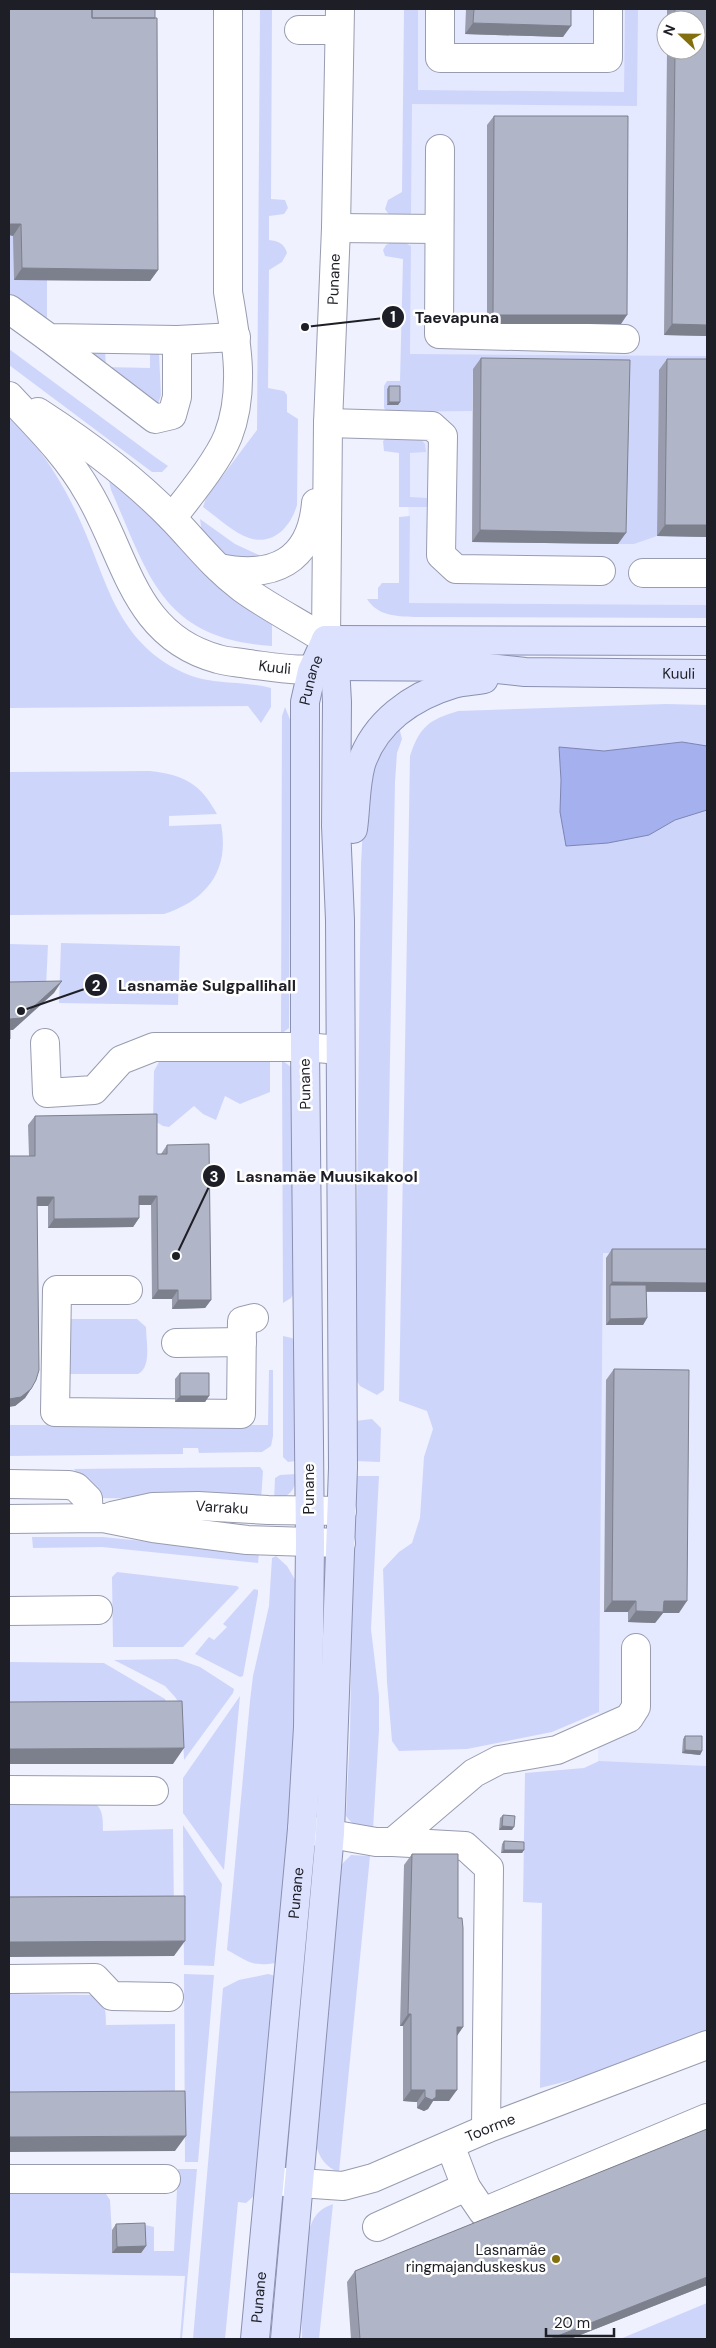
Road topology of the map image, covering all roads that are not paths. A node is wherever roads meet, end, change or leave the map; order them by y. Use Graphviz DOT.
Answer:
graph roads {
  1 [pos="228,9"];
  2 [pos="440,9"];
  3 [pos="608,9"];
  4 [pos="339,19"];
  5 [pos="299,30"];
  6 [pos="440,149"];
  7 [pos="336,228"];
  8 [pos="439,229"];
  9 [pos="9,309"];
  10 [pos="236,337"];
  11 [pos="49,338"];
  12 [pos="625,339"];
  13 [pos="178,340"];
  14 [pos="9,394"];
  15 [pos="328,423"];
  16 [pos="172,518"];
  17 [pos="219,568"];
  18 [pos="601,571"];
  19 [pos="643,573"];
  20 [pos="707,573"];
  21 [pos="326,640"];
  22 [pos="707,642"];
  23 [pos="323,668"];
  24 [pos="525,672"];
  25 [pos="707,674"];
  26 [pos="340,920"];
  27 [pos="45,1043"];
  28 [pos="305,1048"];
  29 [pos="340,1050"];
  30 [pos="128,1290"];
  31 [pos="176,1343"];
  32 [pos="9,1484"];
  33 [pos="310,1510"];
  34 [pos="342,1511"];
  35 [pos="96,1518"];
  36 [pos="9,1519"];
  37 [pos="310,1543"];
  38 [pos="341,1543"];
  39 [pos="9,1610"];
  40 [pos="98,1610"];
  41 [pos="636,1648"];
  42 [pos="9,1790"];
  43 [pos="154,1791"];
  44 [pos="302,1829"];
  45 [pos="330,1833"];
  46 [pos="393,1842"];
  47 [pos="9,1979"];
  48 [pos="169,1997"];
  49 [pos="707,2045"];
  50 [pos="707,2118"];
  51 [pos="486,2129"];
  52 [pos="450,2145"];
  53 [pos="9,2179"];
  54 [pos="166,2180"];
  55 [pos="271,2180"];
  56 [pos="299,2184"];
  57 [pos="466,2187"];
  58 [pos="377,2227"];
  59 [pos="255,2339"];
  60 [pos="285,2339"];
  1 -- 10 [label="street"];
  2 -- 3 [label="street"];
  4 -- 5 [label="street"];
  4 -- 7 [label="street, Punane"];
  6 -- 8 [label="street"];
  7 -- 8 [label="street"];
  7 -- 15 [label="street, Punane"];
  8 -- 12 [label="street"];
  9 -- 11 [label="street"];
  10 -- 13 [label="street"];
  10 -- 16 [label="street"];
  11 -- 13 [label="street"];
  11 -- 13 [label="street"];
  14 -- 16 [label="street, Kuuli"];
  14 -- 23 [label="street, Kuuli"];
  15 -- 17 [label="street"];
  15 -- 18 [label="street"];
  15 -- 21 [label="street, Punane"];
  16 -- 17 [label="street, Kuuli"];
  17 -- 21 [label="street, Kuuli"];
  19 -- 20 [label="street"];
  21 -- 22 [label="main road"];
  21 -- 23 [label="main road, Punane"];
  23 -- 24 [label="main road, Kuuli"];
  23 -- 26 [label="main road, Punane"];
  23 -- 28 [label="main road, Punane"];
  24 -- 25 [label="main road, Kuuli"];
  24 -- 26 [label="main road"];
  26 -- 29 [label="main road, Punane"];
  27 -- 28 [label="street"];
  28 -- 29 [label="street"];
  28 -- 33 [label="main road, Punane"];
  29 -- 34 [label="main road, Punane"];
  30 -- 31 [label="street"];
  32 -- 35 [label="street"];
  33 -- 34 [label="street, Varraku"];
  33 -- 35 [label="street, Varraku"];
  33 -- 37 [label="main road, Punane"];
  34 -- 38 [label="main road, Punane"];
  35 -- 36 [label="street, Varraku"];
  35 -- 37 [label="street, Varraku"];
  37 -- 38 [label="street, Varraku"];
  37 -- 44 [label="main road, Punane"];
  38 -- 45 [label="main road, Punane"];
  39 -- 40 [label="street"];
  41 -- 46 [label="street"];
  42 -- 43 [label="street"];
  44 -- 45 [label="street"];
  44 -- 55 [label="main road, Punane"];
  45 -- 46 [label="street"];
  45 -- 56 [label="main road, Punane"];
  46 -- 51 [label="street"];
  47 -- 48 [label="street"];
  49 -- 51 [label="street, Toorme"];
  50 -- 57 [label="street"];
  51 -- 52 [label="street, Toorme"];
  52 -- 56 [label="street, Toorme"];
  52 -- 57 [label="street"];
  53 -- 54 [label="street"];
  55 -- 56 [label="street, Toorme"];
  55 -- 59 [label="main road, Punane"];
  56 -- 60 [label="main road, Punane"];
  57 -- 58 [label="street"];
}
